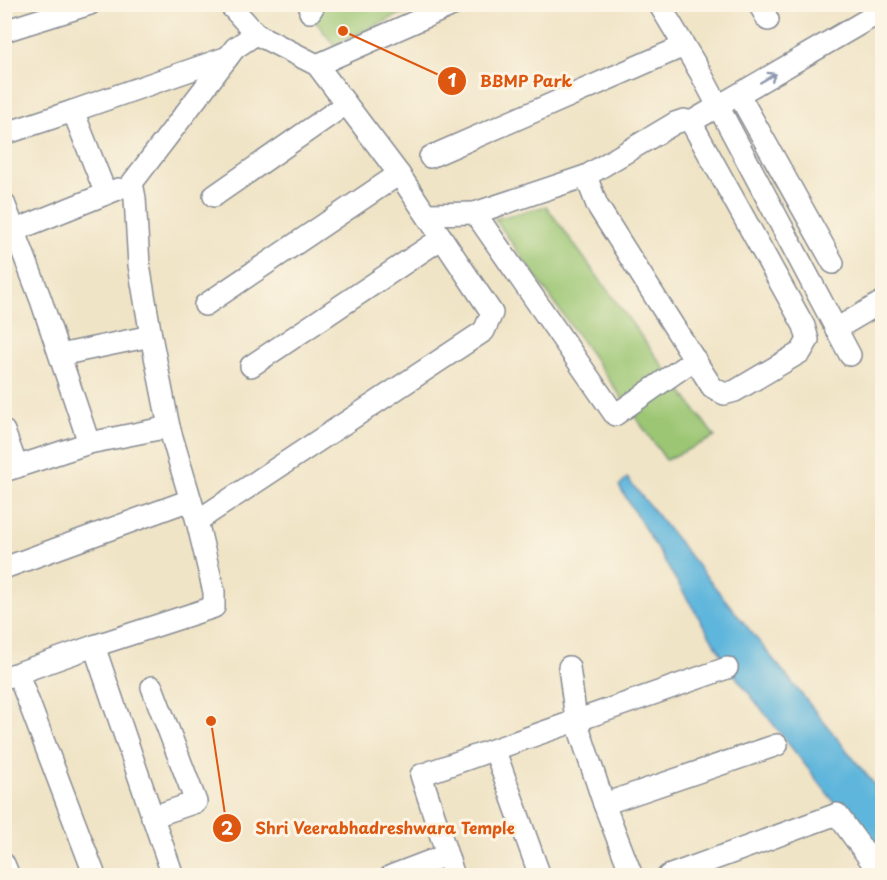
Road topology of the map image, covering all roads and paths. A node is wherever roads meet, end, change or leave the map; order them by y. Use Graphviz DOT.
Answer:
graph roads {
  1 [pos="90,4"];
  2 [pos="229,4"];
  3 [pos="455,4"];
  4 [pos="659,4"];
  5 [pos="882,11"];
  6 [pos="4,32"];
  7 [pos="256,34"];
  8 [pos="684,46"];
  9 [pos="228,57"];
  10 [pos="317,65"];
  11 [pos="739,95"];
  12 [pos="346,104"];
  13 [pos="718,107"];
  14 [pos="73,111"];
  15 [pos="691,122"];
  16 [pos="4,134"];
  17 [pos="430,157"];
  18 [pos="399,174"];
  19 [pos="586,176"];
  20 [pos="132,183"];
  21 [pos="106,194"];
  22 [pos="214,196"];
  23 [pos="4,203"];
  24 [pos="475,213"];
  25 [pos="426,214"];
  26 [pos="16,231"];
  27 [pos="442,238"];
  28 [pos="833,263"];
  29 [pos="882,302"];
  30 [pos="205,305"];
  31 [pos="836,328"];
  32 [pos="151,336"];
  33 [pos="850,354"];
  34 [pos="60,355"];
  35 [pos="695,359"];
  36 [pos="251,366"];
  37 [pos="169,427"];
  38 [pos="4,431"];
  39 [pos="89,443"];
  40 [pos="11,469"];
  41 [pos="190,500"];
  42 [pos="197,521"];
  43 [pos="4,568"];
  44 [pos="94,646"];
  45 [pos="569,667"];
  46 [pos="727,668"];
  47 [pos="11,676"];
  48 [pos="152,687"];
  49 [pos="576,720"];
  50 [pos="777,746"];
  51 [pos="495,751"];
  52 [pos="604,804"];
  53 [pos="152,817"];
  54 [pos="446,855"];
  55 [pos="4,864"];
  56 [pos="9,876"];
  57 [pos="95,876"];
  58 [pos="173,876"];
  59 [pos="391,876"];
  60 [pos="454,876"];
  61 [pos="540,876"];
  62 [pos="632,876"];
  63 [pos="668,876"];
  64 [pos="882,876"];
  1 -- 6 [label="street"];
  2 -- 7 [label="street"];
  3 -- 10 [label="street"];
  4 -- 8 [label="street"];
  11 -- 5 [label="street, one-way"];
  7 -- 9 [label="street"];
  7 -- 10 [label="street"];
  8 -- 13 [label="street"];
  8 -- 17 [label="street"];
  9 -- 14 [label="street"];
  9 -- 20 [label="street"];
  10 -- 12 [label="street"];
  11 -- 13 [label="street"];
  11 -- 28 [label="street"];
  12 -- 18 [label="street"];
  12 -- 22 [label="street"];
  13 -- 15 [label="street"];
  13 -- 31 [label="street"];
  14 -- 16 [label="street"];
  14 -- 21 [label="street"];
  15 -- 19 [label="street"];
  15 -- 35 [label="street"];
  18 -- 25 [label="street"];
  18 -- 30 [label="street"];
  19 -- 24 [label="street"];
  19 -- 35 [label="street"];
  20 -- 21 [label="street"];
  20 -- 32 [label="street"];
  21 -- 26 [label="street"];
  23 -- 26 [label="street"];
  24 -- 25 [label="street"];
  24 -- 35 [label="street"];
  25 -- 27 [label="street"];
  26 -- 34 [label="street"];
  27 -- 36 [label="street"];
  27 -- 42 [label="street"];
  29 -- 31 [label="street"];
  31 -- 33 [label="street"];
  32 -- 34 [label="street"];
  32 -- 37 [label="street"];
  34 -- 39 [label="street"];
  37 -- 39 [label="street"];
  37 -- 41 [label="street"];
  38 -- 40 [label="street"];
  39 -- 40 [label="street"];
  41 -- 42 [label="street"];
  41 -- 43 [label="street"];
  42 -- 44 [label="street"];
  44 -- 47 [label="street"];
  44 -- 53 [label="street"];
  45 -- 49 [label="street"];
  46 -- 49 [label="street"];
  47 -- 57 [label="street"];
  48 -- 53 [label="street"];
  49 -- 51 [label="street"];
  49 -- 52 [label="street"];
  50 -- 52 [label="street"];
  51 -- 54 [label="street"];
  51 -- 61 [label="street"];
  52 -- 62 [label="street"];
  53 -- 58 [label="street"];
  54 -- 59 [label="street"];
  54 -- 60 [label="street"];
  55 -- 56 [label="street"];
  63 -- 64 [label="street"];
}
